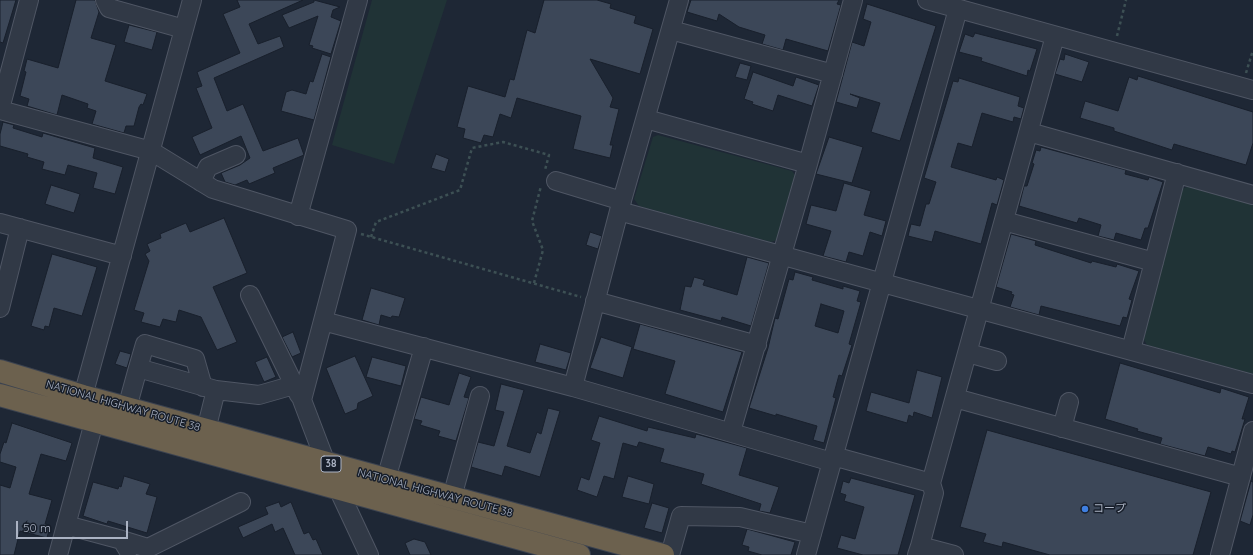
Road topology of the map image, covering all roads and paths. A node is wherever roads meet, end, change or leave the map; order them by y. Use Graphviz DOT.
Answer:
graph roads {
  1 [pos="30,0"];
  2 [pos="105,0"];
  3 [pos="192,0"];
  4 [pos="358,0"];
  5 [pos="678,0"];
  6 [pos="853,0"];
  7 [pos="927,0"];
  8 [pos="1126,0"];
  9 [pos="958,9"];
  10 [pos="184,29"];
  11 [pos="671,30"];
  12 [pos="1055,36"];
  13 [pos="1253,50"];
  14 [pos="1112,52"];
  15 [pos="833,74"];
  16 [pos="1248,89"];
  17 [pos="0,109"];
  18 [pos="646,119"];
  19 [pos="1029,132"];
  20 [pos="151,151"];
  21 [pos="236,155"];
  22 [pos="808,164"];
  23 [pos="1177,173"];
  24 [pos="547,181"];
  25 [pos="201,182"];
  26 [pos="1253,195"];
  27 [pos="621,206"];
  28 [pos="298,216"];
  29 [pos="1004,221"];
  30 [pos="0,223"];
  31 [pos="20,228"];
  32 [pos="347,230"];
  33 [pos="371,237"];
  34 [pos="783,255"];
  35 [pos="122,256"];
  36 [pos="1154,262"];
  37 [pos="883,283"];
  38 [pos="534,284"];
  39 [pos="250,295"];
  40 [pos="595,301"];
  41 [pos="0,308"];
  42 [pos="980,309"];
  43 [pos="322,321"];
  44 [pos="757,346"];
  45 [pos="424,347"];
  46 [pos="1131,350"];
  47 [pos="968,353"];
  48 [pos="997,361"];
  49 [pos="138,368"];
  50 [pos="0,371"];
  51 [pos="1253,384"];
  52 [pos="573,387"];
  53 [pos="210,388"];
  54 [pos="298,392"];
  55 [pos="0,395"];
  56 [pos="83,396"];
  57 [pos="480,396"];
  58 [pos="955,398"];
  59 [pos="1069,402"];
  60 [pos="127,408"];
  61 [pos="94,422"];
  62 [pos="1062,428"];
  63 [pos="206,430"];
  64 [pos="1253,431"];
  65 [pos="731,432"];
  66 [pos="832,459"];
  67 [pos="326,463"];
  68 [pos="1241,477"];
  69 [pos="386,479"];
  70 [pos="931,483"];
  71 [pos="339,489"];
  72 [pos="452,497"];
  73 [pos="241,502"];
  74 [pos="66,525"];
  75 [pos="812,534"];
  76 [pos="126,548"];
  77 [pos="918,550"];
  78 [pos="58,555"];
  79 [pos="369,555"];
  80 [pos="579,555"];
  81 [pos="663,555"];
  82 [pos="670,555"];
  83 [pos="806,555"];
  84 [pos="954,555"];
  85 [pos="1220,555"];
  1 -- 17 [label="street"];
  2 -- 10 [label="street"];
  3 -- 10 [label="street"];
  4 -- 28 [label="street"];
  5 -- 11 [label="street"];
  6 -- 15 [label="street"];
  7 -- 9 [label="street"];
  8 -- 14 [label="path"];
  9 -- 12 [label="street"];
  9 -- 37 [label="street"];
  10 -- 20 [label="street"];
  11 -- 15 [label="street"];
  11 -- 18 [label="street"];
  12 -- 14 [label="street"];
  12 -- 19 [label="street"];
  13 -- 16 [label="path"];
  14 -- 16 [label="street"];
  15 -- 22 [label="street"];
  17 -- 20 [label="street"];
  18 -- 22 [label="street"];
  18 -- 27 [label="street"];
  19 -- 23 [label="street"];
  19 -- 29 [label="street"];
  20 -- 25 [label="street"];
  20 -- 35 [label="street"];
  21 -- 25 [label="street"];
  22 -- 34 [label="street"];
  23 -- 26 [label="street"];
  23 -- 36 [label="street"];
  24 -- 27 [label="street"];
  24 -- 33 [label="path"];
  24 -- 38 [label="path"];
  25 -- 28 [label="street"];
  27 -- 34 [label="street"];
  27 -- 40 [label="street"];
  28 -- 32 [label="street"];
  29 -- 36 [label="street"];
  29 -- 42 [label="street"];
  30 -- 31 [label="street"];
  31 -- 35 [label="street"];
  31 -- 41 [label="street"];
  32 -- 33 [label="path"];
  32 -- 43 [label="street"];
  33 -- 38 [label="path"];
  34 -- 37 [label="street"];
  34 -- 44 [label="street"];
  35 -- 56 [label="street"];
  36 -- 46 [label="street"];
  37 -- 42 [label="street"];
  37 -- 66 [label="street"];
  38 -- 40 [label="path"];
  39 -- 54 [label="street"];
  40 -- 44 [label="street"];
  40 -- 52 [label="street"];
  42 -- 46 [label="street"];
  42 -- 47 [label="street"];
  43 -- 45 [label="street"];
  43 -- 54 [label="street"];
  44 -- 65 [label="street"];
  45 -- 52 [label="street"];
  45 -- 69 [label="street"];
  46 -- 51 [label="street"];
  47 -- 48 [label="street"];
  47 -- 58 [label="street"];
  49 -- 53 [label="street"];
  49 -- 53 [label="street"];
  49 -- 60 [label="street"];
  50 -- 56 [label="highway, NATIONAL HIGHWAY ROUTE 38 / 38"];
  52 -- 65 [label="street"];
  53 -- 54 [label="street"];
  53 -- 63 [label="street"];
  54 -- 67 [label="street"];
  55 -- 61 [label="highway, NATIONAL HIGHWAY ROUTE 38 / 38"];
  56 -- 60 [label="highway, NATIONAL HIGHWAY ROUTE 38 / 38"];
  56 -- 61 [label="street"];
  57 -- 72 [label="street"];
  58 -- 62 [label="street"];
  58 -- 70 [label="street"];
  59 -- 62 [label="street"];
  60 -- 63 [label="highway, NATIONAL HIGHWAY ROUTE 38 / 38"];
  61 -- 71 [label="highway, NATIONAL HIGHWAY ROUTE 38 / 38"];
  61 -- 74 [label="street"];
  62 -- 68 [label="street"];
  63 -- 67 [label="highway, NATIONAL HIGHWAY ROUTE 38 / 38"];
  64 -- 68 [label="street"];
  65 -- 66 [label="street"];
  66 -- 70 [label="street"];
  66 -- 75 [label="street"];
  67 -- 69 [label="highway, NATIONAL HIGHWAY ROUTE 38 / 38"];
  67 -- 71 [label="street"];
  68 -- 85 [label="street"];
  69 -- 72 [label="highway, NATIONAL HIGHWAY ROUTE 38 / 38"];
  70 -- 77 [label="street"];
  71 -- 79 [label="street"];
  71 -- 80 [label="highway, NATIONAL HIGHWAY ROUTE 38 / 38"];
  72 -- 81 [label="highway, NATIONAL HIGHWAY ROUTE 38 / 38"];
  73 -- 76 [label="street"];
  74 -- 76 [label="street"];
  74 -- 78 [label="street"];
  75 -- 82 [label="street"];
  75 -- 83 [label="street"];
  77 -- 84 [label="street"];
}
